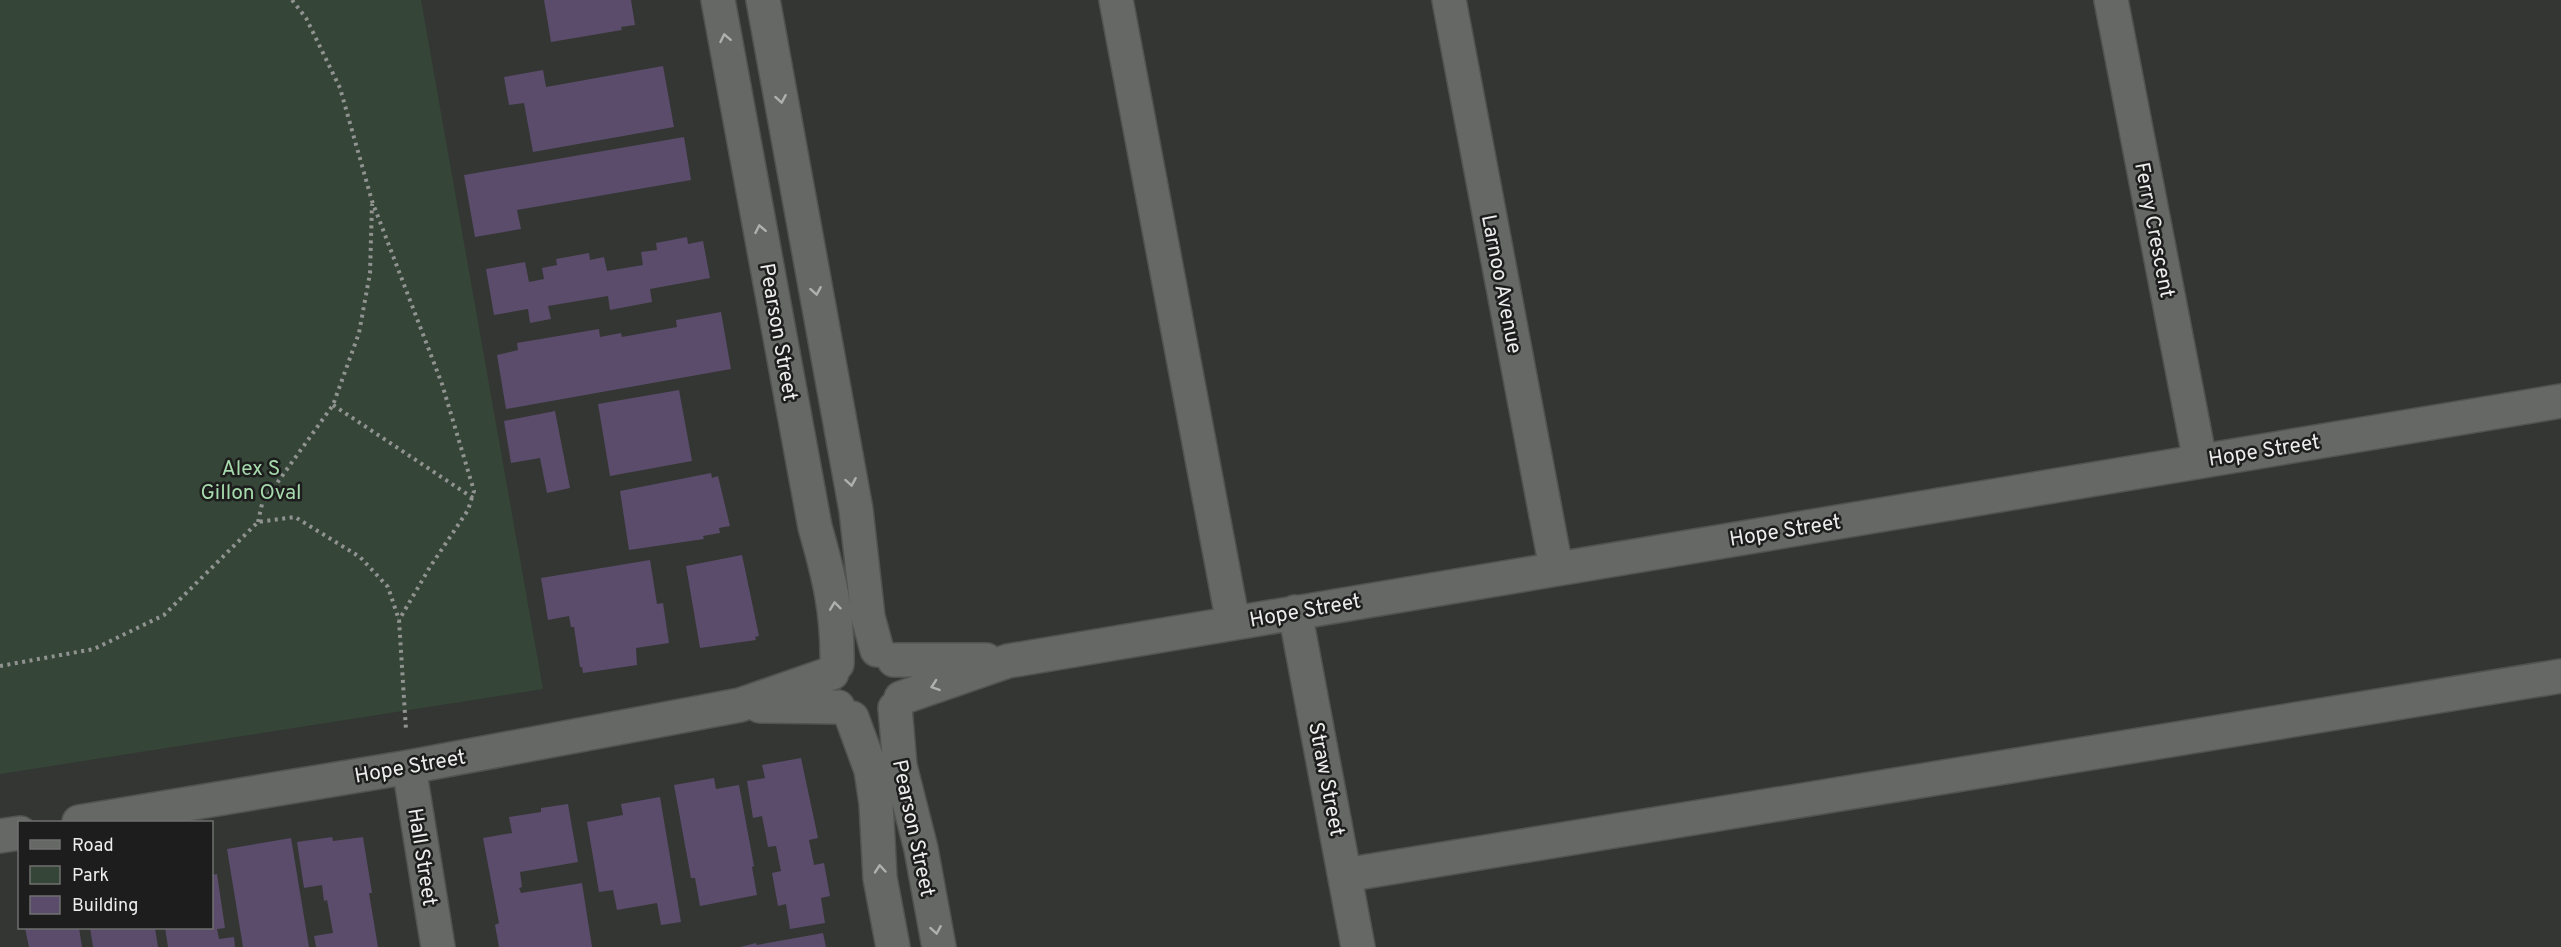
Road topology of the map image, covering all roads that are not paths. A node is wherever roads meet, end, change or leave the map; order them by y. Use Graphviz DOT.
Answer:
graph roads {
  1 [pos="718,0"];
  2 [pos="763,0"];
  3 [pos="1116,0"];
  4 [pos="1449,0"];
  5 [pos="2110,0"];
  6 [pos="2561,401"];
  7 [pos="2200,461"];
  8 [pos="1556,568"];
  9 [pos="1295,612"];
  10 [pos="1233,623"];
  11 [pos="886,655"];
  12 [pos="1008,660"];
  13 [pos="835,668"];
  14 [pos="2561,676"];
  15 [pos="898,703"];
  16 [pos="740,705"];
  17 [pos="845,713"];
  18 [pos="409,767"];
  19 [pos="85,821"];
  20 [pos="18,833"];
  21 [pos="0,836"];
  22 [pos="1344,875"];
  23 [pos="438,947"];
  24 [pos="893,947"];
  25 [pos="939,947"];
  26 [pos="1358,947"];
  13 -- 1 [label="street, Pearson Street, one-way"];
  2 -- 11 [label="street, Pearson Street, one-way"];
  3 -- 10 [label="street"];
  4 -- 8 [label="street, Larnoo Avenue"];
  5 -- 7 [label="street, Ferry Crescent"];
  6 -- 7 [label="street, Hope Street"];
  7 -- 8 [label="street, Hope Street"];
  8 -- 9 [label="street, Hope Street"];
  9 -- 10 [label="street, Hope Street"];
  9 -- 22 [label="street, Straw Street"];
  10 -- 12 [label="street, Hope Street"];
  11 -- 12 [label="street, Hope Street"];
  11 -- 13 [label="street"];
  11 -- 15 [label="street"];
  12 -- 15 [label="street, Hope Street, one-way"];
  13 -- 16 [label="street, Hope Street"];
  13 -- 17 [label="street"];
  14 -- 22 [label="street"];
  15 -- 17 [label="street"];
  15 -- 25 [label="street, Pearson Street, one-way"];
  16 -- 17 [label="street, Hope Street"];
  16 -- 18 [label="street, Hope Street"];
  24 -- 17 [label="street, Pearson Street, one-way"];
  18 -- 19 [label="street, Hope Street"];
  18 -- 23 [label="street, Hall Street"];
  20 -- 21 [label="street"];
  22 -- 26 [label="street, Straw Street"];
}
